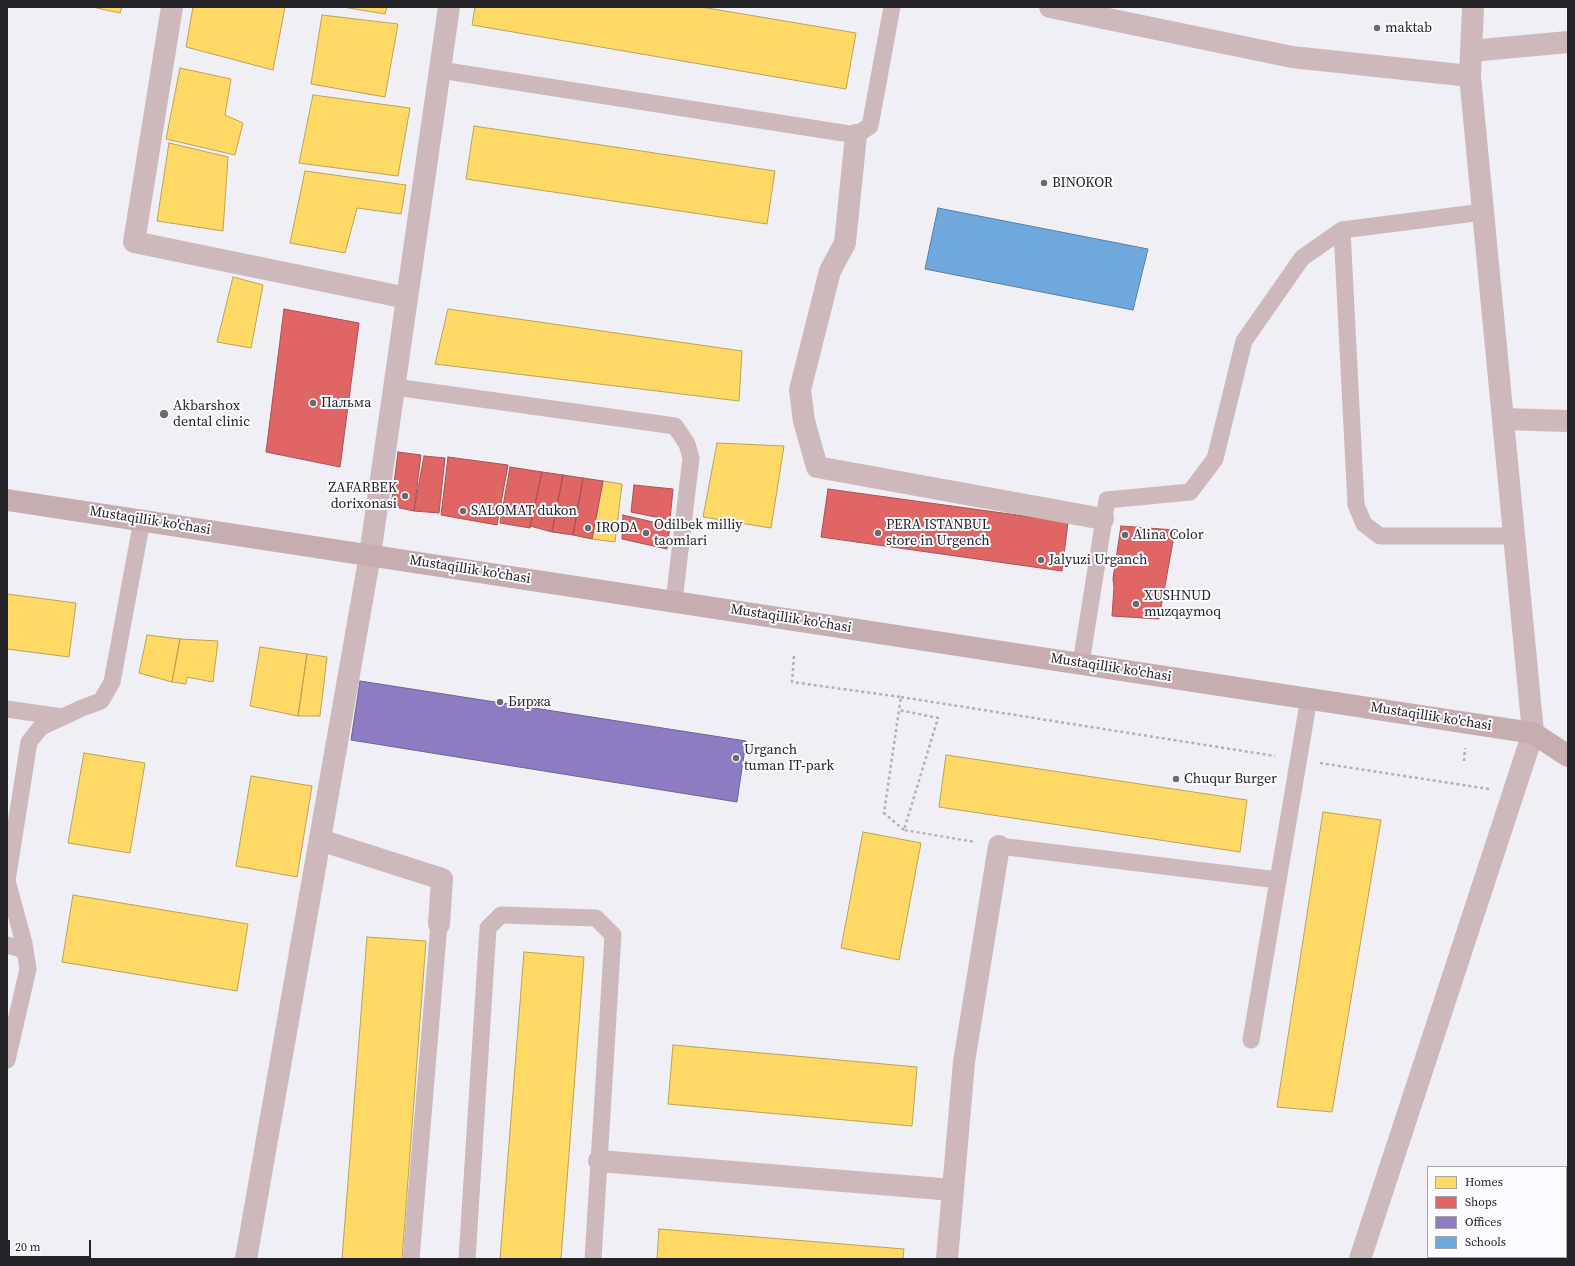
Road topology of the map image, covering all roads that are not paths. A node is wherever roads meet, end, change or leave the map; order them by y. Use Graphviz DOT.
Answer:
graph roads {
  1 [pos="172,7"];
  2 [pos="450,7"];
  3 [pos="892,7"];
  4 [pos="1050,7"];
  5 [pos="1473,7"];
  6 [pos="1568,42"];
  7 [pos="1471,51"];
  8 [pos="440,70"];
  9 [pos="1470,76"];
  10 [pos="856,135"];
  11 [pos="1483,212"];
  12 [pos="1342,230"];
  13 [pos="407,298"];
  14 [pos="395,387"];
  15 [pos="1503,419"];
  16 [pos="1568,421"];
  17 [pos="7,500"];
  18 [pos="1103,519"];
  19 [pos="142,520"];
  20 [pos="1514,536"];
  21 [pos="370,555"];
  22 [pos="674,601"];
  23 [pos="1080,664"];
  24 [pos="1309,698"];
  25 [pos="7,709"];
  26 [pos="62,717"];
  27 [pos="1533,733"];
  28 [pos="1568,756"];
  29 [pos="320,840"];
  30 [pos="999,846"];
  31 [pos="1278,880"];
  32 [pos="7,881"];
  33 [pos="439,924"];
  34 [pos="7,945"];
  35 [pos="25,950"];
  36 [pos="1251,1040"];
  37 [pos="7,1060"];
  38 [pos="599,1161"];
  39 [pos="953,1190"];
  40 [pos="246,1259"];
  41 [pos="411,1259"];
  42 [pos="467,1259"];
  43 [pos="593,1259"];
  44 [pos="947,1259"];
  45 [pos="1360,1259"];
  1 -- 13 [label="street"];
  2 -- 8 [label="street"];
  3 -- 10 [label="lane"];
  4 -- 9 [label="street"];
  5 -- 7 [label="street"];
  6 -- 7 [label="street"];
  7 -- 9 [label="street"];
  8 -- 10 [label="lane"];
  8 -- 13 [label="street"];
  9 -- 11 [label="street"];
  10 -- 18 [label="street"];
  11 -- 12 [label="lane"];
  11 -- 15 [label="street"];
  12 -- 18 [label="lane"];
  12 -- 20 [label="lane"];
  13 -- 14 [label="street"];
  14 -- 21 [label="street"];
  14 -- 22 [label="lane"];
  15 -- 16 [label="street"];
  15 -- 20 [label="street"];
  17 -- 19 [label="main road, Mustaqillik ko'chasi"];
  18 -- 23 [label="lane"];
  19 -- 21 [label="main road, Mustaqillik ko'chasi"];
  19 -- 26 [label="lane"];
  20 -- 27 [label="street"];
  21 -- 22 [label="main road, Mustaqillik ko'chasi"];
  21 -- 29 [label="street"];
  22 -- 23 [label="main road, Mustaqillik ko'chasi"];
  23 -- 24 [label="main road, Mustaqillik ko'chasi"];
  24 -- 27 [label="main road, Mustaqillik ko'chasi"];
  24 -- 31 [label="lane"];
  25 -- 26 [label="lane"];
  26 -- 32 [label="lane"];
  27 -- 28 [label="main road, Mustaqillik ko'chasi"];
  27 -- 45 [label="street"];
  29 -- 33 [label="street"];
  29 -- 40 [label="street"];
  30 -- 31 [label="lane"];
  30 -- 39 [label="street"];
  31 -- 36 [label="lane"];
  32 -- 35 [label="lane"];
  33 -- 41 [label="lane"];
  34 -- 35 [label="lane"];
  35 -- 37 [label="lane"];
  38 -- 39 [label="street"];
  38 -- 42 [label="lane"];
  38 -- 43 [label="lane"];
  39 -- 44 [label="street"];
}
